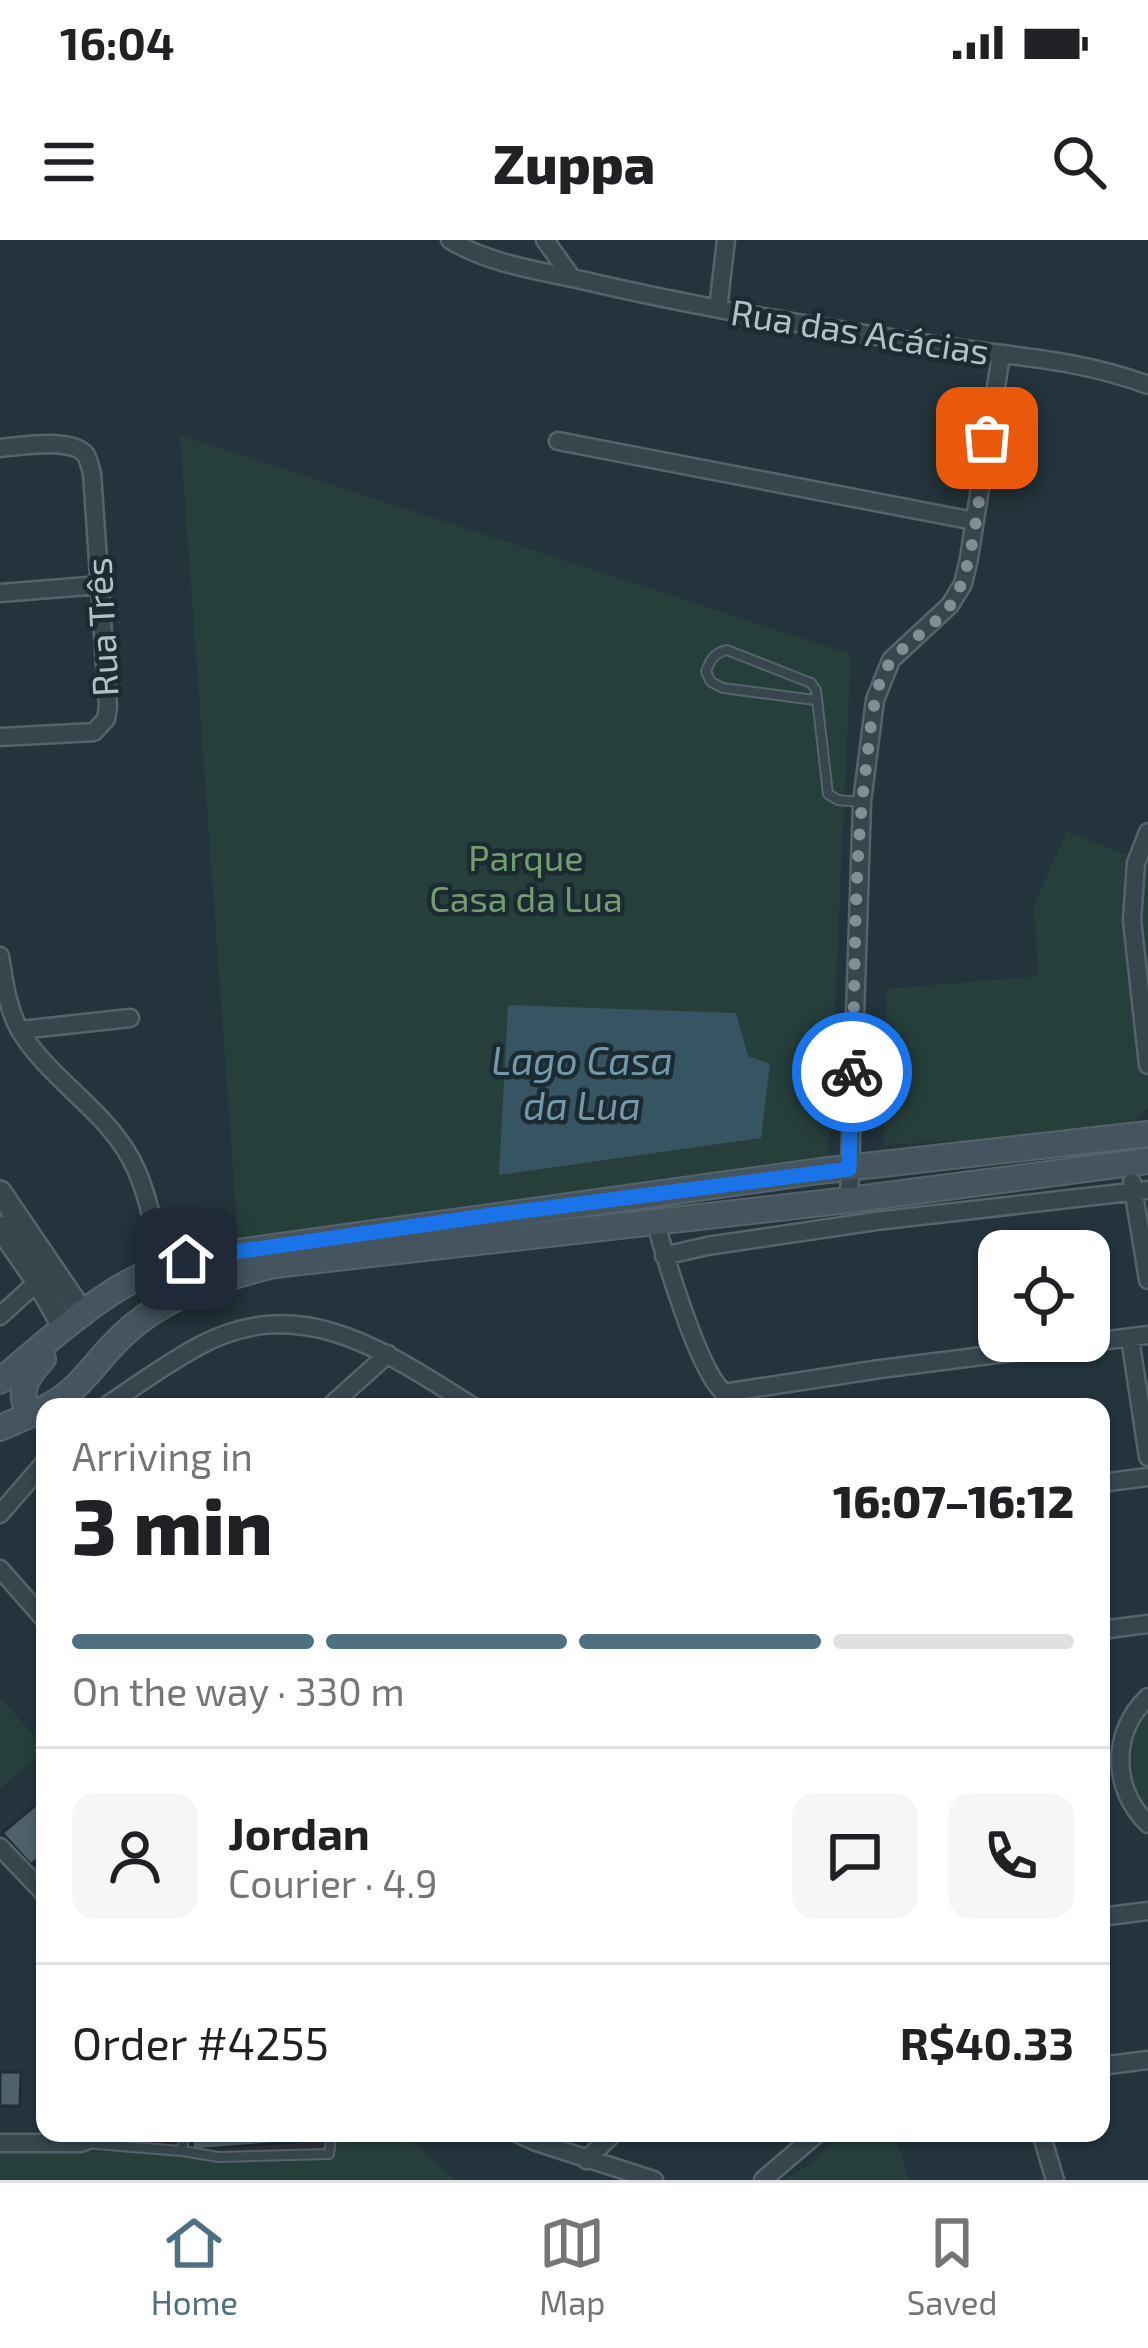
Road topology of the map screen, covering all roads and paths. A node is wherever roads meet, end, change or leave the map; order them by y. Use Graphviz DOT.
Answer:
graph roads {
  1 [pos="450,240"];
  2 [pos="545,240"];
  3 [pos="726,240"];
  4 [pos="572,278"];
  5 [pos="718,309"];
  6 [pos="1001,355"];
  7 [pos="1148,386"];
  8 [pos="558,442"];
  9 [pos="0,448"];
  10 [pos="974,521"];
  11 [pos="100,585"];
  12 [pos="0,592"];
  13 [pos="815,700"];
  14 [pos="0,737"];
  15 [pos="862,802"];
  16 [pos="1148,832"];
  17 [pos="0,956"];
  18 [pos="130,1018"];
  19 [pos="20,1030"];
  20 [pos="1148,1065"];
  21 [pos="1148,1134"];
  22 [pos="1138,1162"];
  23 [pos="849,1169"];
  24 [pos="1141,1190"];
  25 [pos="0,1192"];
  26 [pos="849,1200"];
  27 [pos="655,1220"];
  28 [pos="0,1227"];
  29 [pos="664,1256"];
  30 [pos="163,1265"];
  31 [pos="45,1276"];
  32 [pos="1148,1280"];
  33 [pos="148,1312"];
  34 [pos="0,1316"];
  35 [pos="67,1326"];
  36 [pos="1139,1337"];
  37 [pos="108,1350"];
  38 [pos="388,1354"];
  39 [pos="0,1381"];
  40 [pos="76,1389"];
  41 [pos="723,1393"];
  42 [pos="64,1398"];
  43 [pos="83,1398"];
  44 [pos="117,1398"];
  45 [pos="339,1398"];
  46 [pos="459,1398"];
  47 [pos="731,1398"];
  48 [pos="36,1410"];
  49 [pos="36,1417"];
  50 [pos="0,1428"];
  51 [pos="1148,1456"];
  52 [pos="36,1472"];
  53 [pos="1148,1477"];
  54 [pos="1110,1483"];
  55 [pos="0,1514"];
  56 [pos="0,1569"];
  57 [pos="36,1610"];
  58 [pos="1148,1624"];
  59 [pos="1110,1629"];
  60 [pos="1148,1697"];
  61 [pos="1120,1772"];
  62 [pos="1110,1774"];
  63 [pos="1148,1824"];
  64 [pos="0,1846"];
  65 [pos="36,1884"];
  66 [pos="1148,1911"];
  67 [pos="1110,1916"];
  68 [pos="1148,2060"];
  69 [pos="1110,2065"];
  70 [pos="184,2142"];
  71 [pos="331,2142"];
  72 [pos="539,2142"];
  73 [pos="605,2142"];
  74 [pos="807,2142"];
  75 [pos="1044,2142"];
  76 [pos="0,2143"];
  77 [pos="81,2143"];
  78 [pos="182,2151"];
  79 [pos="586,2160"];
  80 [pos="654,2180"];
  81 [pos="763,2180"];
  82 [pos="1055,2180"];
  1 -- 4 [label="street, Rua das Acácias"];
  2 -- 4 [label="street"];
  3 -- 5 [label="street"];
  4 -- 5 [label="street, Rua das Acácias"];
  5 -- 6 [label="street, Rua das Acácias"];
  6 -- 7 [label="street, Rua das Acácias"];
  6 -- 10 [label="street"];
  8 -- 10 [label="street"];
  9 -- 11 [label="street, Rua Três"];
  10 -- 15 [label="street"];
  11 -- 12 [label="street"];
  11 -- 14 [label="street, Rua Três"];
  13 -- 13 [label="lane"];
  13 -- 15 [label="lane"];
  15 -- 23 [label="street"];
  16 -- 20 [label="street"];
  17 -- 19 [label="street"];
  18 -- 19 [label="street"];
  19 -- 30 [label="street"];
  21 -- 23 [label="main road"];
  22 -- 24 [label="street"];
  22 -- 26 [label="main road"];
  23 -- 26 [label="street"];
  23 -- 30 [label="main road"];
  24 -- 29 [label="street"];
  24 -- 32 [label="street"];
  25 -- 31 [label="street"];
  26 -- 27 [label="main road"];
  27 -- 29 [label="street"];
  27 -- 33 [label="main road"];
  28 -- 31 [label="street"];
  29 -- 41 [label="street"];
  30 -- 33 [label="main road"];
  30 -- 35 [label="main road"];
  31 -- 34 [label="street"];
  31 -- 35 [label="street"];
  33 -- 37 [label="main road"];
  35 -- 37 [label="main road"];
  35 -- 39 [label="main road"];
  35 -- 48 [label="main road"];
  36 -- 41 [label="street"];
  36 -- 51 [label="street"];
  37 -- 40 [label="main road"];
  38 -- 44 [label="street"];
  38 -- 45 [label="street"];
  38 -- 46 [label="street"];
  40 -- 42 [label="main road"];
  40 -- 43 [label="street"];
  41 -- 47 [label="street"];
  49 -- 50 [label="main road"];
  52 -- 55 [label="street"];
  53 -- 54 [label="street"];
  56 -- 57 [label="street"];
  58 -- 59 [label="street"];
  60 -- 61 [label="street"];
  61 -- 62 [label="street"];
  61 -- 63 [label="street"];
  64 -- 65 [label="street"];
  66 -- 67 [label="street"];
  68 -- 69 [label="street"];
  70 -- 78 [label="lane"];
  71 -- 78 [label="lane"];
  72 -- 79 [label="street"];
  73 -- 79 [label="street"];
  74 -- 81 [label="street"];
  75 -- 82 [label="street"];
  76 -- 77 [label="street"];
  77 -- 78 [label="lane"];
  79 -- 80 [label="street"];
}
